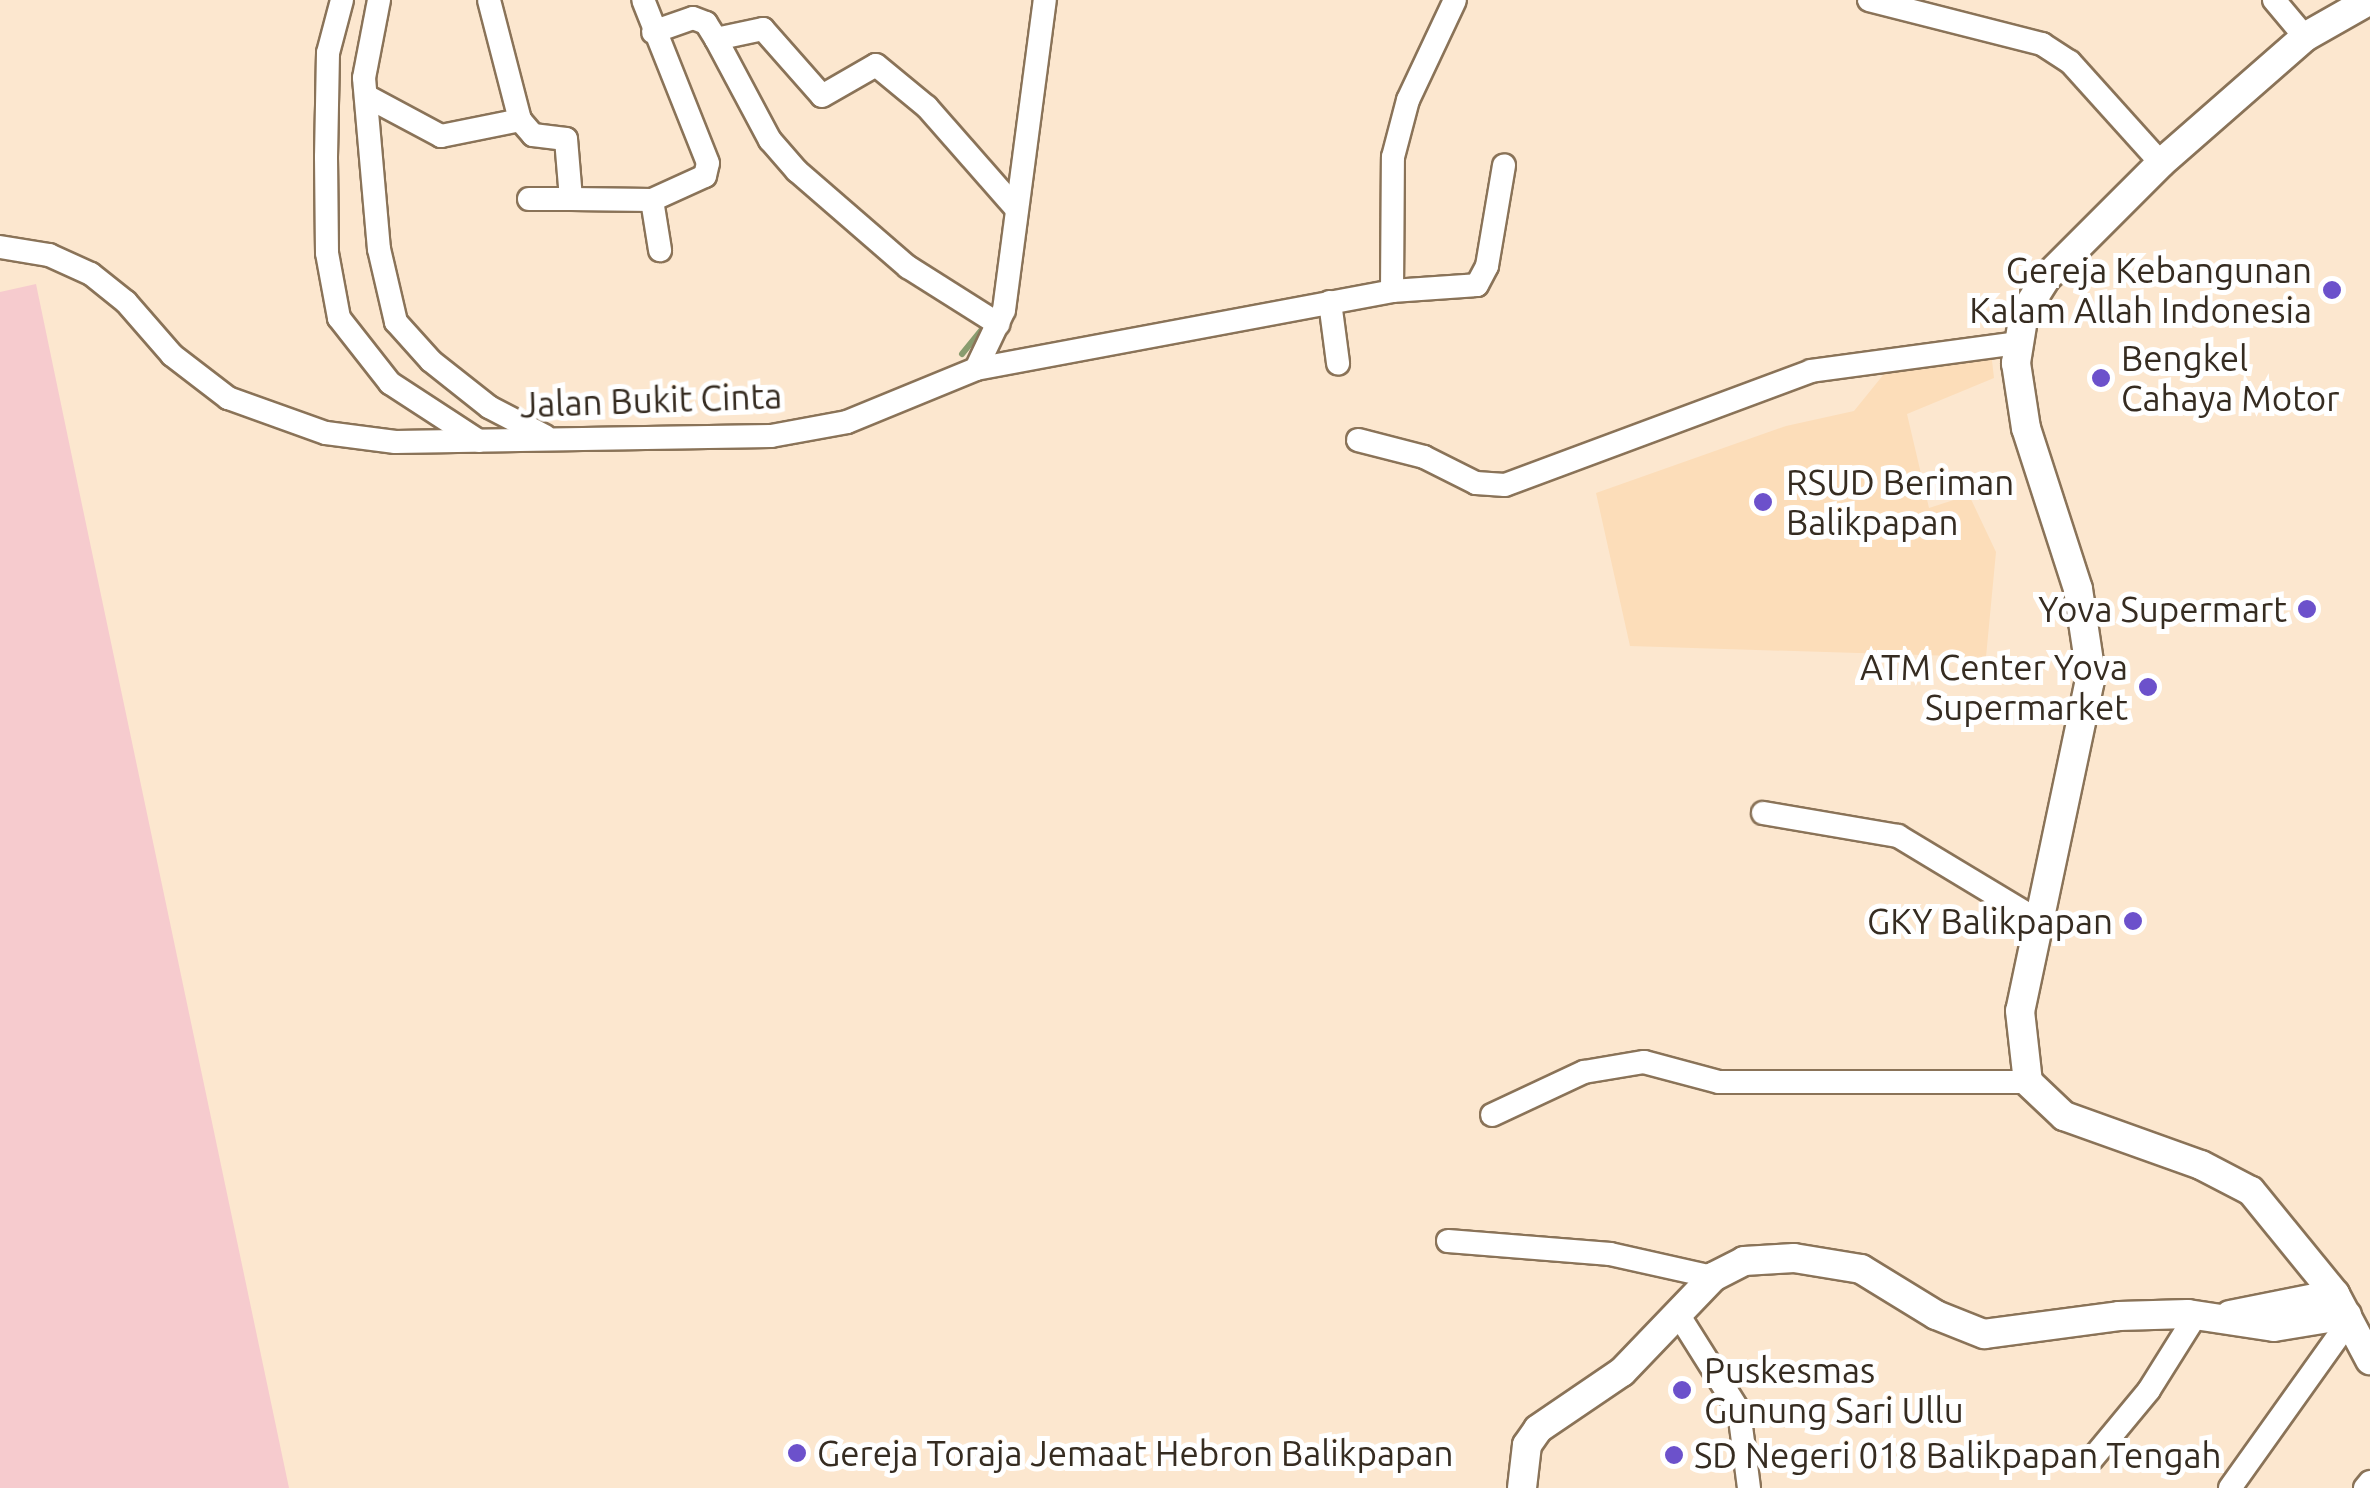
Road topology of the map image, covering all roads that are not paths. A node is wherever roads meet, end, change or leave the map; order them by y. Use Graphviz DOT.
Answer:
graph roads {
  1 [pos="342,0"];
  2 [pos="379,0"];
  3 [pos="489,0"];
  4 [pos="642,0"];
  5 [pos="1045,0"];
  6 [pos="1456,0"];
  7 [pos="1869,0"];
  8 [pos="2274,0"];
  9 [pos="2370,0"];
  10 [pos="332,31"];
  11 [pos="653,32"];
  12 [pos="368,36"];
  13 [pos="2305,37"];
  14 [pos="716,39"];
  15 [pos="368,97"];
  16 [pos="520,120"];
  17 [pos="2161,163"];
  18 [pos="1504,165"];
  19 [pos="529,199"];
  20 [pos="571,199"];
  21 [pos="652,200"];
  22 [pos="1015,207"];
  23 [pos="0,247"];
  24 [pos="660,250"];
  25 [pos="1392,291"];
  26 [pos="1330,302"];
  27 [pos="998,324"];
  28 [pos="2017,343"];
  29 [pos="1338,363"];
  30 [pos="976,369"];
  31 [pos="547,437"];
  32 [pos="1358,440"];
  33 [pos="479,441"];
  34 [pos="1762,813"];
  35 [pos="2044,924"];
  36 [pos="2028,1082"];
  37 [pos="1492,1114"];
  38 [pos="1448,1241"];
  39 [pos="1714,1276"];
  40 [pos="2332,1313"];
  41 [pos="1678,1314"];
  42 [pos="2208,1317"];
  43 [pos="2370,1360"];
  44 [pos="2370,1376"];
  45 [pos="1570,1409"];
  46 [pos="2092,1459"];
  47 [pos="2370,1482"];
  48 [pos="1522,1488"];
  49 [pos="1537,1488"];
  50 [pos="1749,1488"];
  51 [pos="2230,1488"];
  52 [pos="2365,1488"];
  1 -- 10 [label="street"];
  2 -- 12 [label="street"];
  3 -- 16 [label="street"];
  4 -- 11 [label="street"];
  5 -- 22 [label="street"];
  6 -- 25 [label="street"];
  7 -- 17 [label="street"];
  8 -- 13 [label="street"];
  9 -- 13 [label="main road"];
  10 -- 12 [label="street"];
  10 -- 33 [label="street"];
  11 -- 14 [label="street"];
  11 -- 21 [label="street"];
  12 -- 15 [label="street"];
  13 -- 17 [label="main road"];
  14 -- 22 [label="street"];
  14 -- 27 [label="street"];
  15 -- 16 [label="street"];
  15 -- 31 [label="street"];
  16 -- 20 [label="street"];
  17 -- 28 [label="main road"];
  18 -- 25 [label="street, Jalan Bukit Cinta"];
  19 -- 20 [label="street"];
  20 -- 21 [label="street"];
  21 -- 24 [label="street"];
  22 -- 27 [label="street"];
  23 -- 33 [label="street, Jalan Bukit Cinta"];
  25 -- 26 [label="street, Jalan Bukit Cinta"];
  26 -- 29 [label="street"];
  26 -- 30 [label="street, Jalan Bukit Cinta"];
  27 -- 30 [label="street"];
  28 -- 32 [label="street"];
  28 -- 35 [label="main road"];
  30 -- 31 [label="street, Jalan Bukit Cinta"];
  31 -- 33 [label="street, Jalan Bukit Cinta"];
  34 -- 35 [label="street"];
  35 -- 36 [label="main road"];
  36 -- 37 [label="street"];
  36 -- 40 [label="main road"];
  38 -- 39 [label="street"];
  39 -- 41 [label="main road"];
  39 -- 42 [label="main road"];
  40 -- 42 [label="main road"];
  40 -- 43 [label="main road"];
  40 -- 44 [label="main road"];
  40 -- 51 [label="street"];
  41 -- 45 [label="main road"];
  41 -- 50 [label="street"];
  42 -- 46 [label="street"];
  45 -- 48 [label="main road"];
  45 -- 49 [label="main road"];
  47 -- 52 [label="street"];
}
